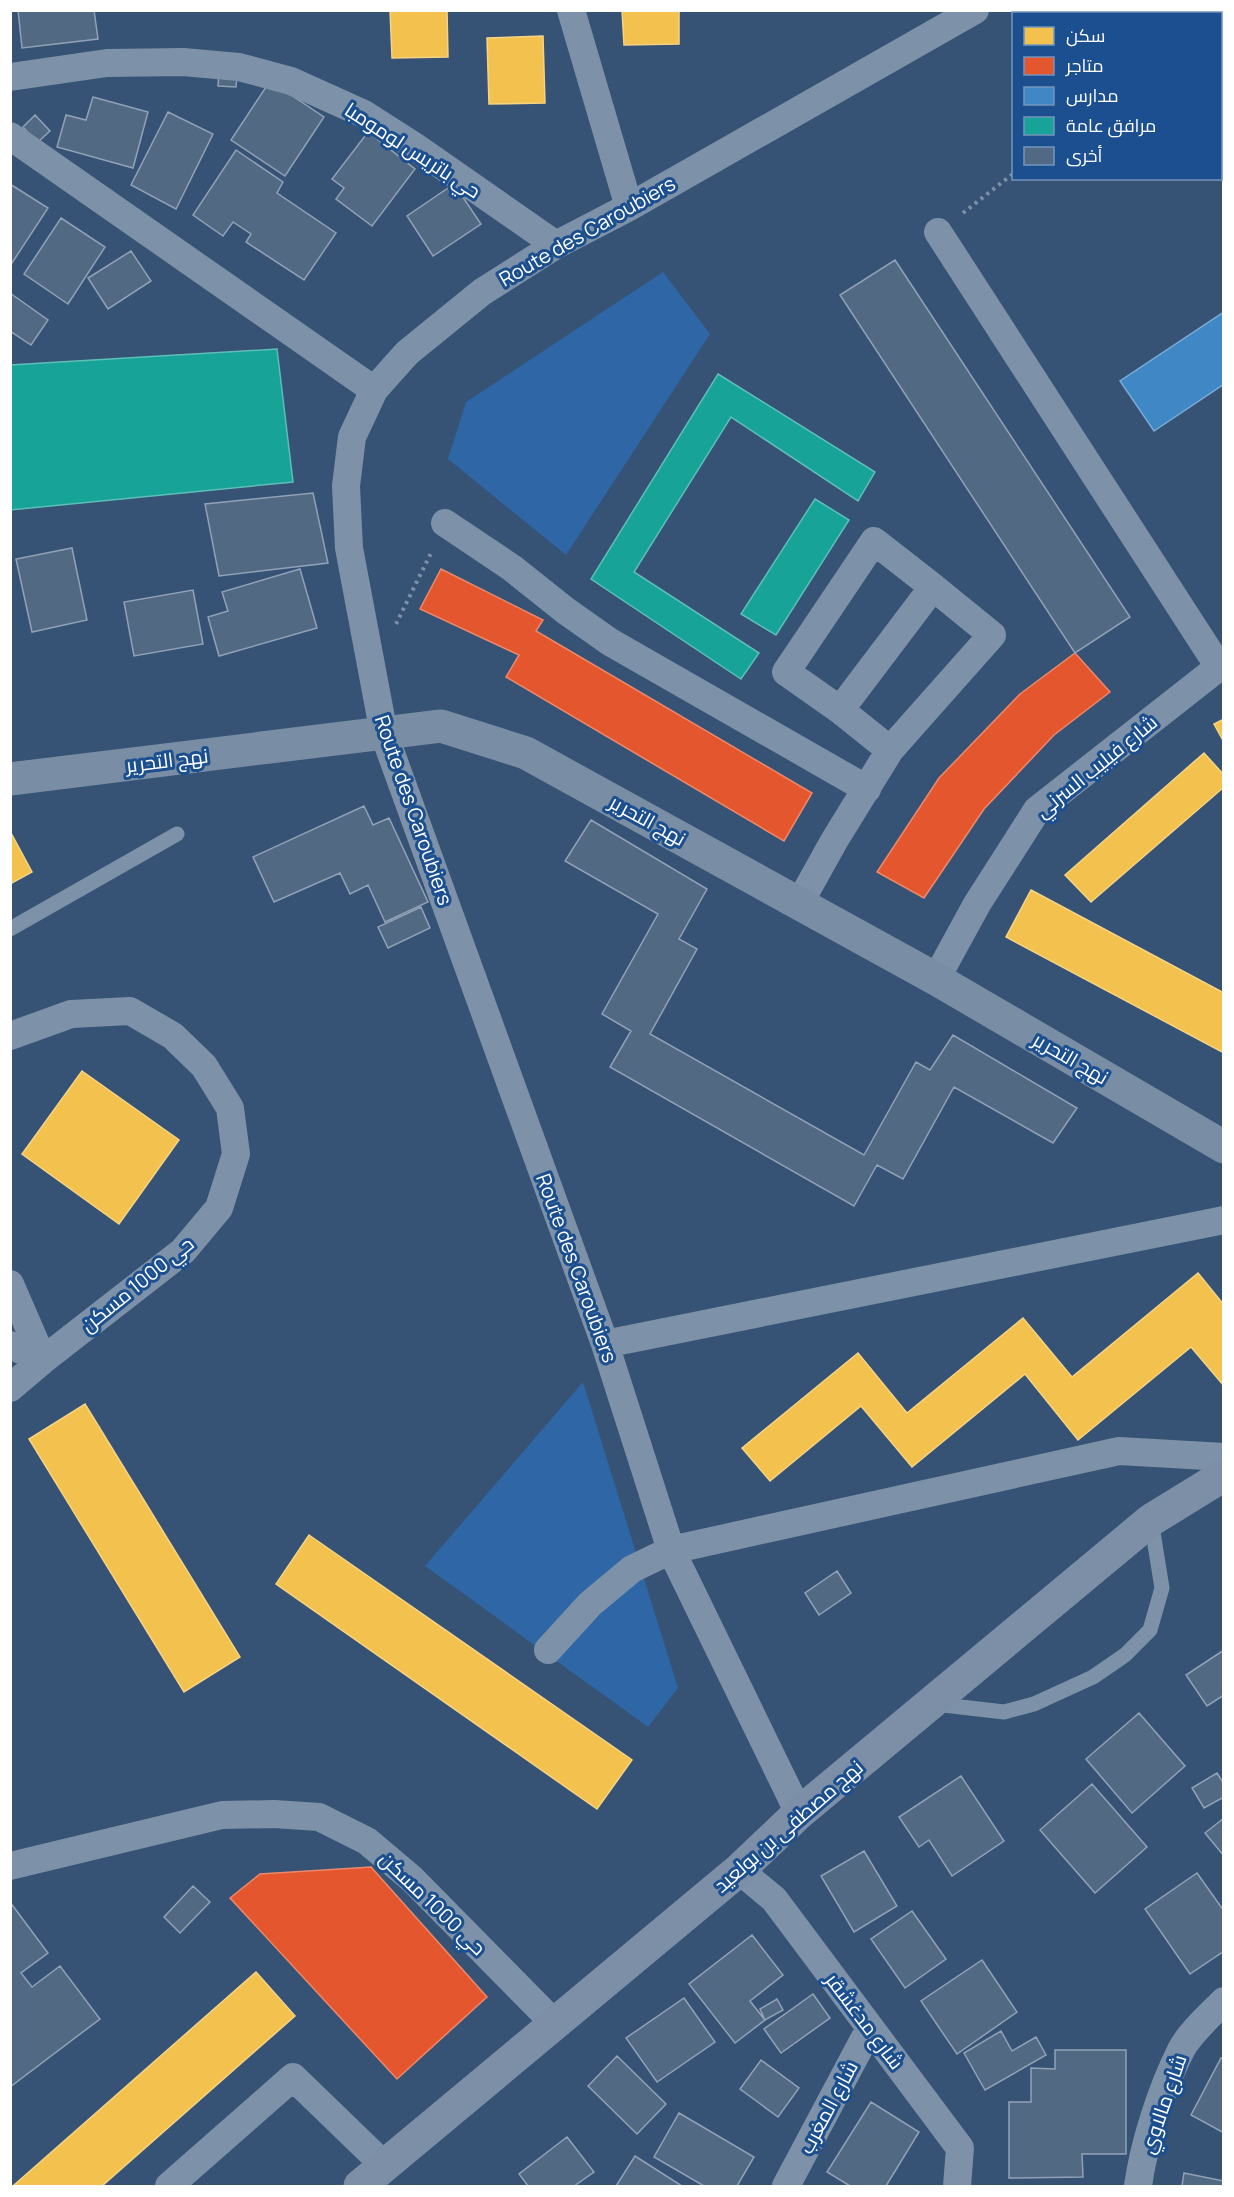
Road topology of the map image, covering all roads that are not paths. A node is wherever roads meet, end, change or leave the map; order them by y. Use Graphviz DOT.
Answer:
graph roads {
  1 [pos="571,10"];
  2 [pos="975,10"];
  3 [pos="10,77"];
  4 [pos="10,135"];
  5 [pos="629,207"];
  6 [pos="938,232"];
  7 [pos="556,245"];
  8 [pos="374,390"];
  9 [pos="445,523"];
  10 [pos="933,587"];
  11 [pos="1221,667"];
  12 [pos="840,710"];
  13 [pos="384,734"];
  14 [pos="890,750"];
  15 [pos="10,779"];
  16 [pos="867,789"];
  17 [pos="177,834"];
  18 [pos="799,904"];
  19 [pos="10,928"];
  20 [pos="936,980"];
  21 [pos="10,1036"];
  22 [pos="1224,1147"];
  23 [pos="1224,1220"];
  24 [pos="10,1284"];
  25 [pos="606,1344"];
  26 [pos="10,1345"];
  27 [pos="43,1360"];
  28 [pos="10,1388"];
  29 [pos="1224,1457"];
  30 [pos="1224,1475"];
  31 [pos="1151,1520"];
  32 [pos="671,1550"];
  33 [pos="548,1650"];
  34 [pos="932,1703"];
  35 [pos="799,1814"];
  36 [pos="10,1866"];
  37 [pos="739,1870"];
  38 [pos="1224,2001"];
  39 [pos="555,2024"];
  40 [pos="870,2028"];
  41 [pos="384,2165"];
  42 [pos="170,2187"];
  43 [pos="360,2187"];
  44 [pos="786,2187"];
  45 [pos="957,2187"];
  46 [pos="1138,2187"];
  1 -- 5 [label="street"];
  2 -- 5 [label="street, Route des Caroubiers"];
  3 -- 7 [label="street, حي باتريس لومومبا"];
  4 -- 8 [label="street"];
  5 -- 7 [label="street, Route des Caroubiers"];
  6 -- 11 [label="street"];
  7 -- 8 [label="street, Route des Caroubiers"];
  8 -- 13 [label="street, Route des Caroubiers"];
  9 -- 16 [label="street"];
  10 -- 12 [label="street"];
  10 -- 12 [label="street"];
  10 -- 14 [label="street"];
  11 -- 20 [label="street, شارع فيليب السرني"];
  12 -- 14 [label="street"];
  13 -- 15 [label="street, نهج التحرير"];
  13 -- 18 [label="street, نهج التحرير"];
  13 -- 25 [label="street, Route des Caroubiers"];
  14 -- 16 [label="street"];
  16 -- 18 [label="street"];
  17 -- 19 [label="lane"];
  18 -- 20 [label="street, نهج التحرير"];
  20 -- 22 [label="street, نهج التحرير"];
  21 -- 27 [label="street, حي 1000 مسكن"];
  23 -- 25 [label="street"];
  24 -- 27 [label="street"];
  25 -- 32 [label="street, Route des Caroubiers"];
  26 -- 27 [label="street"];
  27 -- 28 [label="street, حي 1000 مسكن"];
  29 -- 32 [label="street"];
  30 -- 31 [label="main road, نهج مصطفى بن بولعيد"];
  31 -- 34 [label="main road, نهج مصطفى بن بولعيد"];
  31 -- 34 [label="lane"];
  32 -- 33 [label="street"];
  32 -- 35 [label="street, Route des Caroubiers"];
  34 -- 35 [label="main road, نهج مصطفى بن بولعيد"];
  35 -- 37 [label="main road, نهج مصطفى بن بولعيد"];
  36 -- 39 [label="street, حي 1000 مسكن"];
  37 -- 39 [label="main road, نهج مصطفى بن بولعيد"];
  37 -- 40 [label="street, شارع مدغشقر"];
  38 -- 46 [label="street, شارع مالاوي"];
  39 -- 41 [label="main road, نهج مصطفى بن بولعيد"];
  40 -- 44 [label="street, شارع المغرب"];
  40 -- 45 [label="street, شارع مدغشقر"];
  41 -- 42 [label="street"];
  41 -- 43 [label="main road, نهج مصطفى بن بولعيد"];
}
